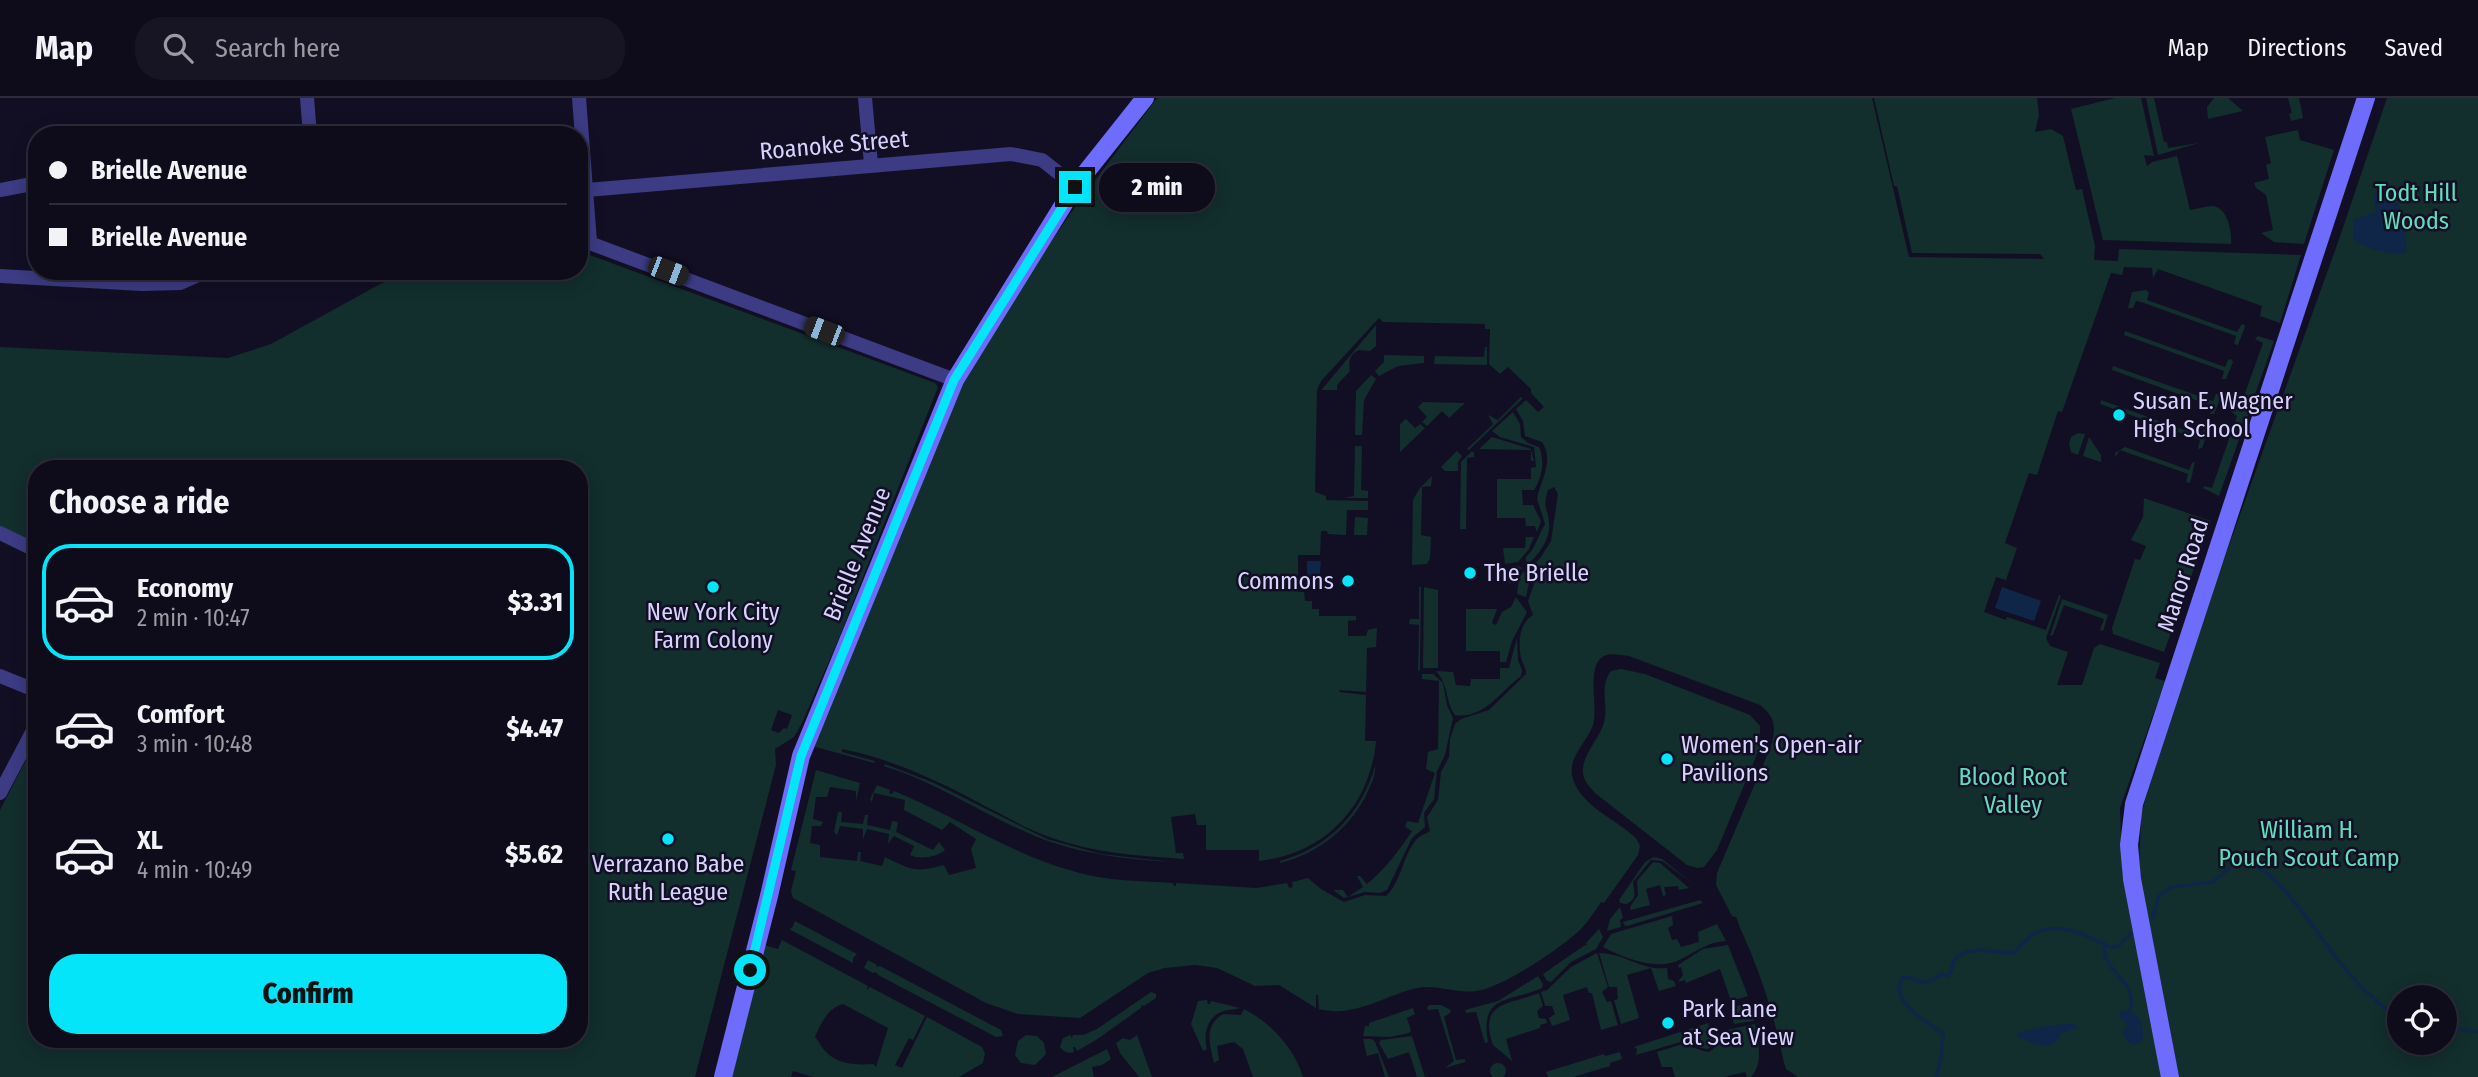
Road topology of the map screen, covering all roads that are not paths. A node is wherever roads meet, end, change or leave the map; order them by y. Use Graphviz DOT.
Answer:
graph roads {
  1 [pos="306,98"];
  2 [pos="579,98"];
  3 [pos="864,98"];
  4 [pos="1145,98"];
  5 [pos="2366,98"];
  6 [pos="306,126"];
  7 [pos="581,126"];
  8 [pos="871,164"];
  9 [pos="28,185"];
  10 [pos="1075,187"];
  11 [pos="0,190"];
  12 [pos="588,190"];
  13 [pos="588,241"];
  14 [pos="0,276"];
  15 [pos="28,278"];
  16 [pos="71,280"];
  17 [pos="185,280"];
  18 [pos="954,380"];
  19 [pos="0,533"];
  20 [pos="28,547"];
  21 [pos="0,676"];
  22 [pos="28,687"];
  23 [pos="28,740"];
  24 [pos="0,793"];
  25 [pos="723,1077"];
  26 [pos="2170,1077"];
  1 -- 6 [label="street"];
  2 -- 7 [label="street"];
  3 -- 8 [label="street"];
  4 -- 10 [label="street, Brielle Avenue"];
  5 -- 26 [label="street, Manor Road"];
  8 -- 10 [label="street, Roanoke Street"];
  8 -- 12 [label="street, Roanoke Street"];
  9 -- 11 [label="street"];
  10 -- 18 [label="street, Brielle Avenue"];
  13 -- 18 [label="street"];
  14 -- 15 [label="street"];
  16 -- 17 [label="street"];
  18 -- 25 [label="street, Brielle Avenue"];
  19 -- 20 [label="street"];
  21 -- 22 [label="street"];
  23 -- 24 [label="street"];
}
